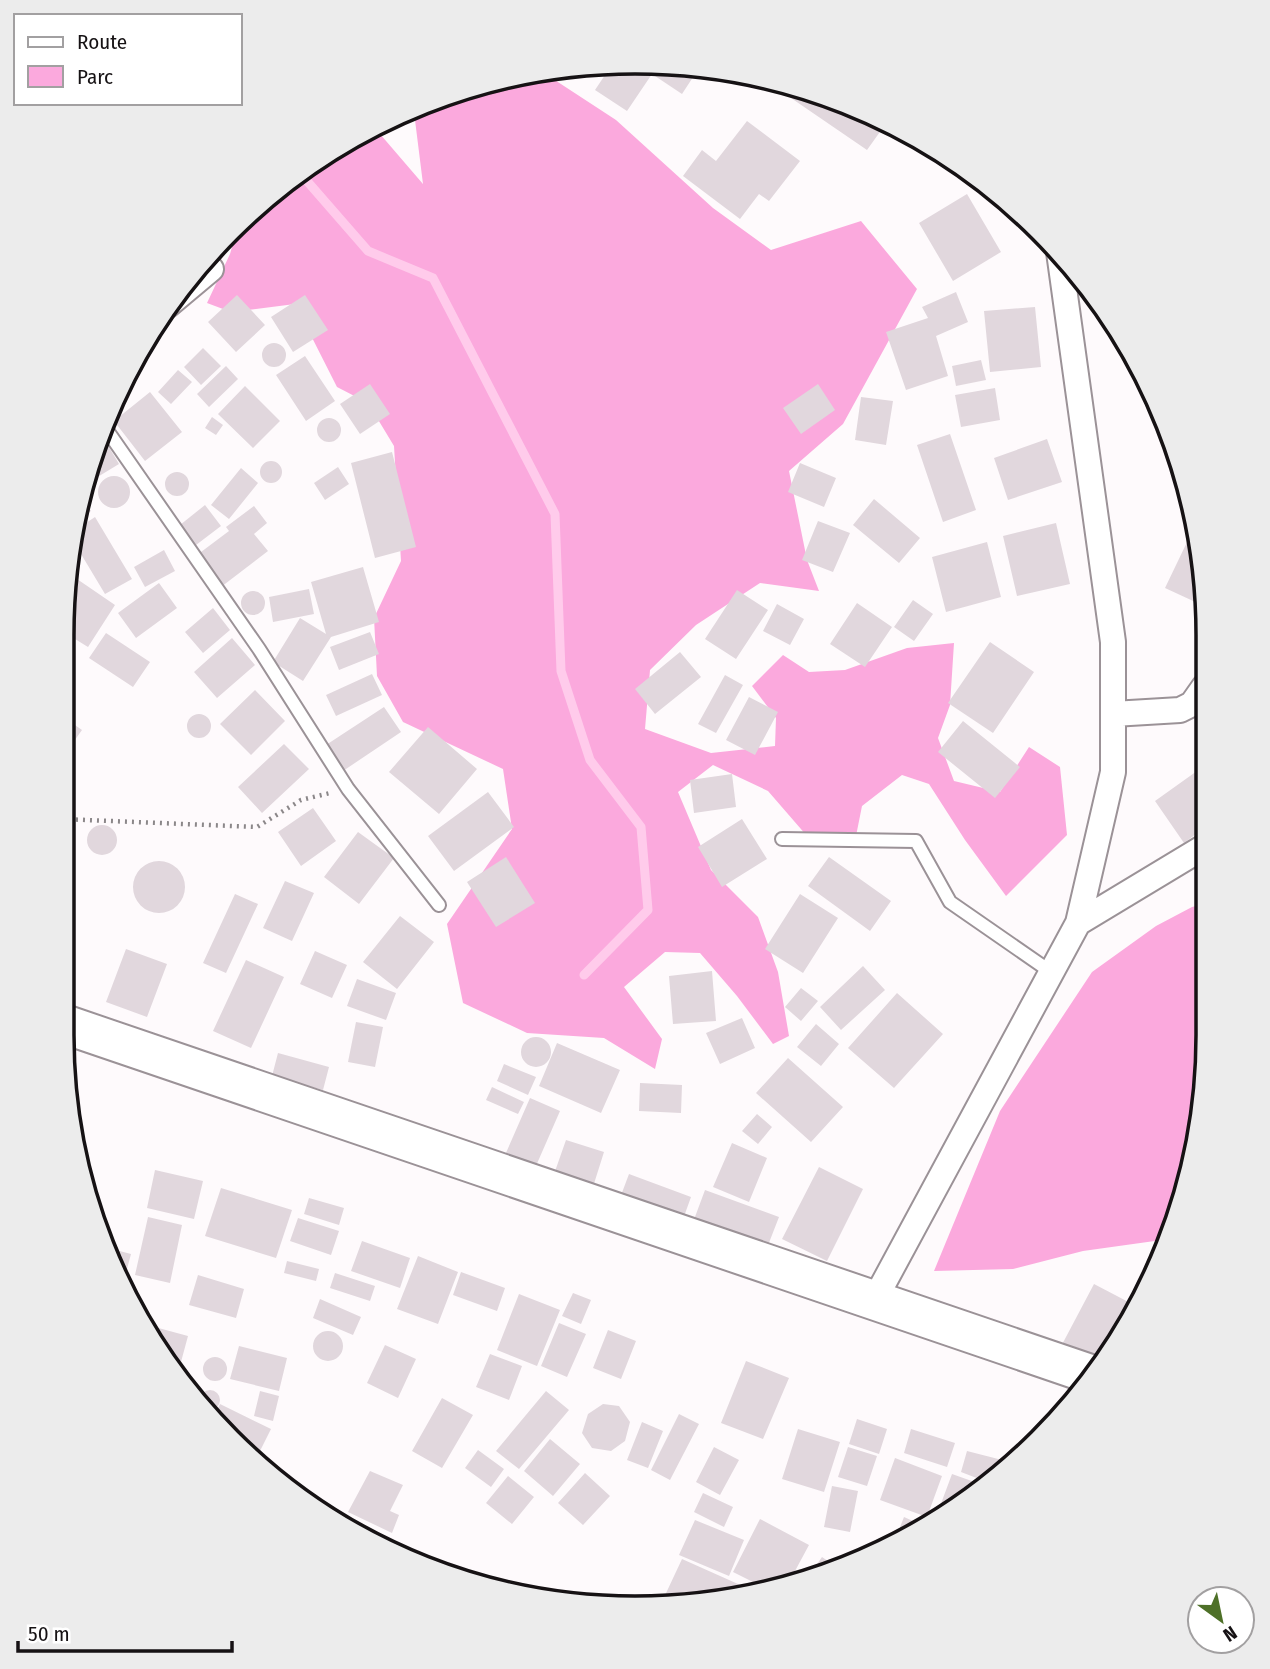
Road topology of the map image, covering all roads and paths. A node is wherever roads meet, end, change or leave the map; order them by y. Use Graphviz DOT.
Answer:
graph roads {
  1 [pos="211,269"];
  2 [pos="1062,271"];
  3 [pos="207,272"];
  4 [pos="110,435"];
  5 [pos="1196,698"];
  6 [pos="1113,714"];
  7 [pos="348,789"];
  8 [pos="74,819"];
  9 [pos="782,839"];
  10 [pos="1196,852"];
  11 [pos="439,905"];
  12 [pos="1078,923"];
  13 [pos="1051,972"];
  14 [pos="74,1027"];
  15 [pos="875,1299"];
  16 [pos="1083,1372"];
  1 -- 3 [label="street"];
  2 -- 6 [label="street"];
  4 -- 7 [label="lane"];
  5 -- 6 [label="street"];
  6 -- 12 [label="street"];
  7 -- 8 [label="path"];
  7 -- 11 [label="lane"];
  9 -- 13 [label="lane"];
  10 -- 12 [label="street"];
  12 -- 13 [label="street"];
  13 -- 15 [label="street"];
  14 -- 15 [label="highway"];
  15 -- 16 [label="highway"];
}
